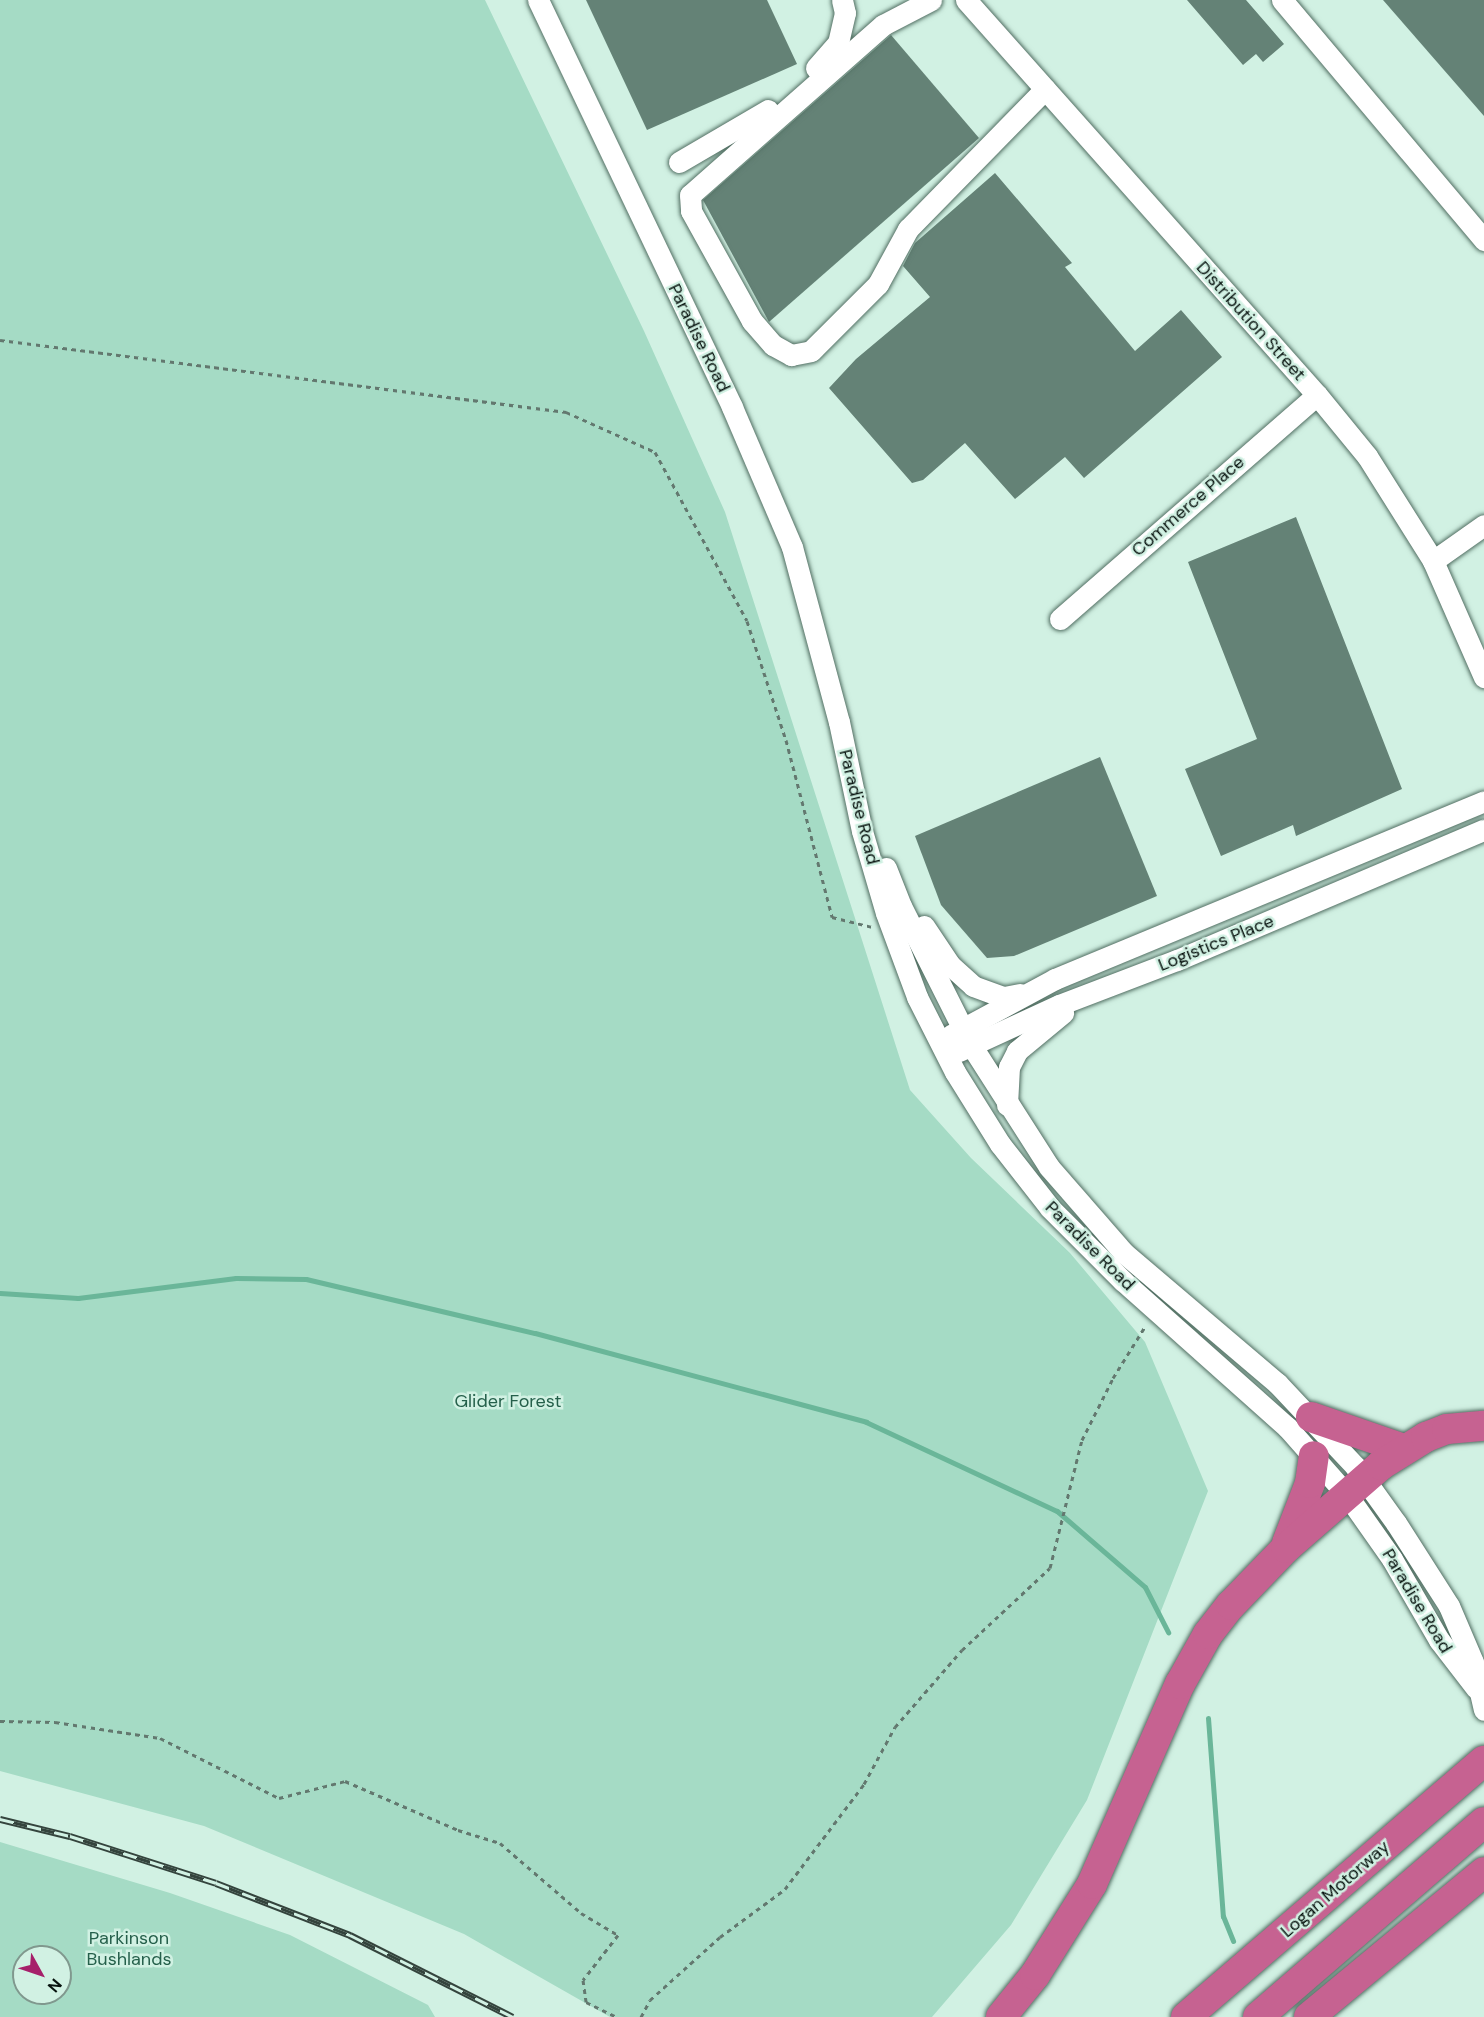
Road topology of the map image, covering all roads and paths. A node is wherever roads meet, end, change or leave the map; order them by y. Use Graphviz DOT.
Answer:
graph roads {
  1 [pos="538,0"];
  2 [pos="842,0"];
  3 [pos="931,0"];
  4 [pos="966,0"];
  5 [pos="1281,0"];
  6 [pos="1046,90"];
  7 [pos="679,162"];
  8 [pos="1484,240"];
  9 [pos="0,340"];
  10 [pos="1317,395"];
  11 [pos="1484,525"];
  12 [pos="1433,561"];
  13 [pos="1060,619"];
  14 [pos="1484,677"];
  15 [pos="839,722"];
  16 [pos="1484,801"];
  17 [pos="1484,809"];
  18 [pos="1484,830"];
  19 [pos="880,850"];
  20 [pos="893,933"];
  21 [pos="1177,960"];
  22 [pos="1088,966"];
  23 [pos="1028,993"];
  24 [pos="966,1036"];
  25 [pos="944,1049"];
  26 [pos="1007,1107"];
  27 [pos="1156,1309"];
  28 [pos="1311,1417"];
  29 [pos="1484,1426"];
  30 [pos="1404,1449"];
  31 [pos="1314,1456"];
  32 [pos="1355,1487"];
  33 [pos="1286,1548"];
  34 [pos="1484,1710"];
  35 [pos="0,1722"];
  36 [pos="1484,1761"];
  37 [pos="1484,1822"];
  38 [pos="1484,1872"];
  39 [pos="617,2017"];
  40 [pos="641,2017"];
  41 [pos="1001,2017"];
  42 [pos="1186,2017"];
  43 [pos="1258,2017"];
  44 [pos="1309,2017"];
  1 -- 15 [label="street, Paradise Road"];
  2 -- 7 [label="street"];
  3 -- 6 [label="street"];
  4 -- 6 [label="street, Distribution Street"];
  5 -- 8 [label="street"];
  6 -- 10 [label="street, Distribution Street"];
  9 -- 20 [label="path"];
  10 -- 12 [label="street, Distribution Street"];
  10 -- 13 [label="street, Commerce Place"];
  11 -- 12 [label="street"];
  12 -- 14 [label="street, Distribution Street"];
  15 -- 19 [label="street, Paradise Road"];
  15 -- 20 [label="street, Paradise Road"];
  16 -- 22 [label="street, Logistics Place"];
  17 -- 22 [label="street, Logistics Place"];
  18 -- 21 [label="street, Logistics Place"];
  19 -- 23 [label="street"];
  19 -- 24 [label="street, Paradise Road"];
  20 -- 25 [label="street, Paradise Road"];
  21 -- 24 [label="street, Logistics Place"];
  21 -- 26 [label="street"];
  22 -- 23 [label="street, Logistics Place"];
  23 -- 24 [label="street, Logistics Place"];
  24 -- 25 [label="street, Logistics Place"];
  24 -- 26 [label="street, Paradise Road"];
  25 -- 27 [label="street, Paradise Road"];
  26 -- 28 [label="street, Paradise Road"];
  27 -- 31 [label="street, Paradise Road"];
  27 -- 40 [label="path"];
  28 -- 30 [label="highway"];
  28 -- 32 [label="street, Paradise Road"];
  29 -- 30 [label="highway"];
  30 -- 32 [label="highway"];
  31 -- 32 [label="street, Paradise Road"];
  31 -- 33 [label="highway"];
  32 -- 33 [label="highway"];
  32 -- 34 [label="street, Paradise Road"];
  33 -- 41 [label="highway"];
  35 -- 39 [label="path"];
  36 -- 42 [label="highway, Logan Motorway"];
  37 -- 43 [label="highway"];
  38 -- 44 [label="highway"];
}
